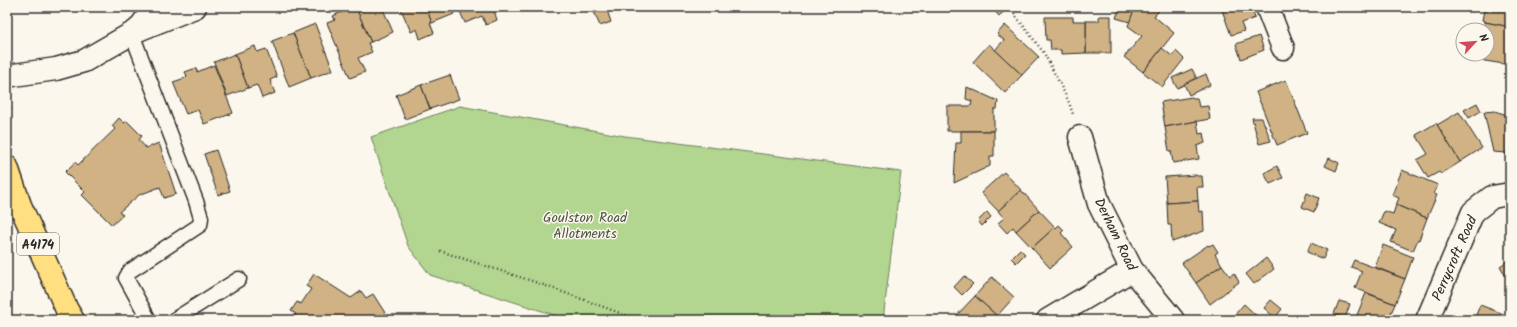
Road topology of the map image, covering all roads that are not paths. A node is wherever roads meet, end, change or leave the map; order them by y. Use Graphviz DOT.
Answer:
graph roads {
  1 [pos="155,7"];
  2 [pos="195,7"];
  3 [pos="1267,7"];
  4 [pos="135,32"];
  5 [pos="1283,48"];
  6 [pos="7,76"];
  7 [pos="1080,137"];
  8 [pos="7,167"];
  9 [pos="1510,194"];
  10 [pos="1132,270"];
  11 [pos="239,279"];
  12 [pos="73,320"];
  13 [pos="149,320"];
  14 [pos="174,320"];
  15 [pos="1048,320"];
  16 [pos="1173,320"];
  17 [pos="1427,320"];
  1 -- 4 [label="street"];
  2 -- 4 [label="street"];
  3 -- 5 [label="street"];
  4 -- 6 [label="street"];
  4 -- 13 [label="lane"];
  7 -- 10 [label="street, Derham Road"];
  8 -- 12 [label="highway, A4174"];
  9 -- 17 [label="street, Perrycroft Road"];
  10 -- 15 [label="street"];
  10 -- 16 [label="street, Derham Road"];
  11 -- 14 [label="lane"];
}
